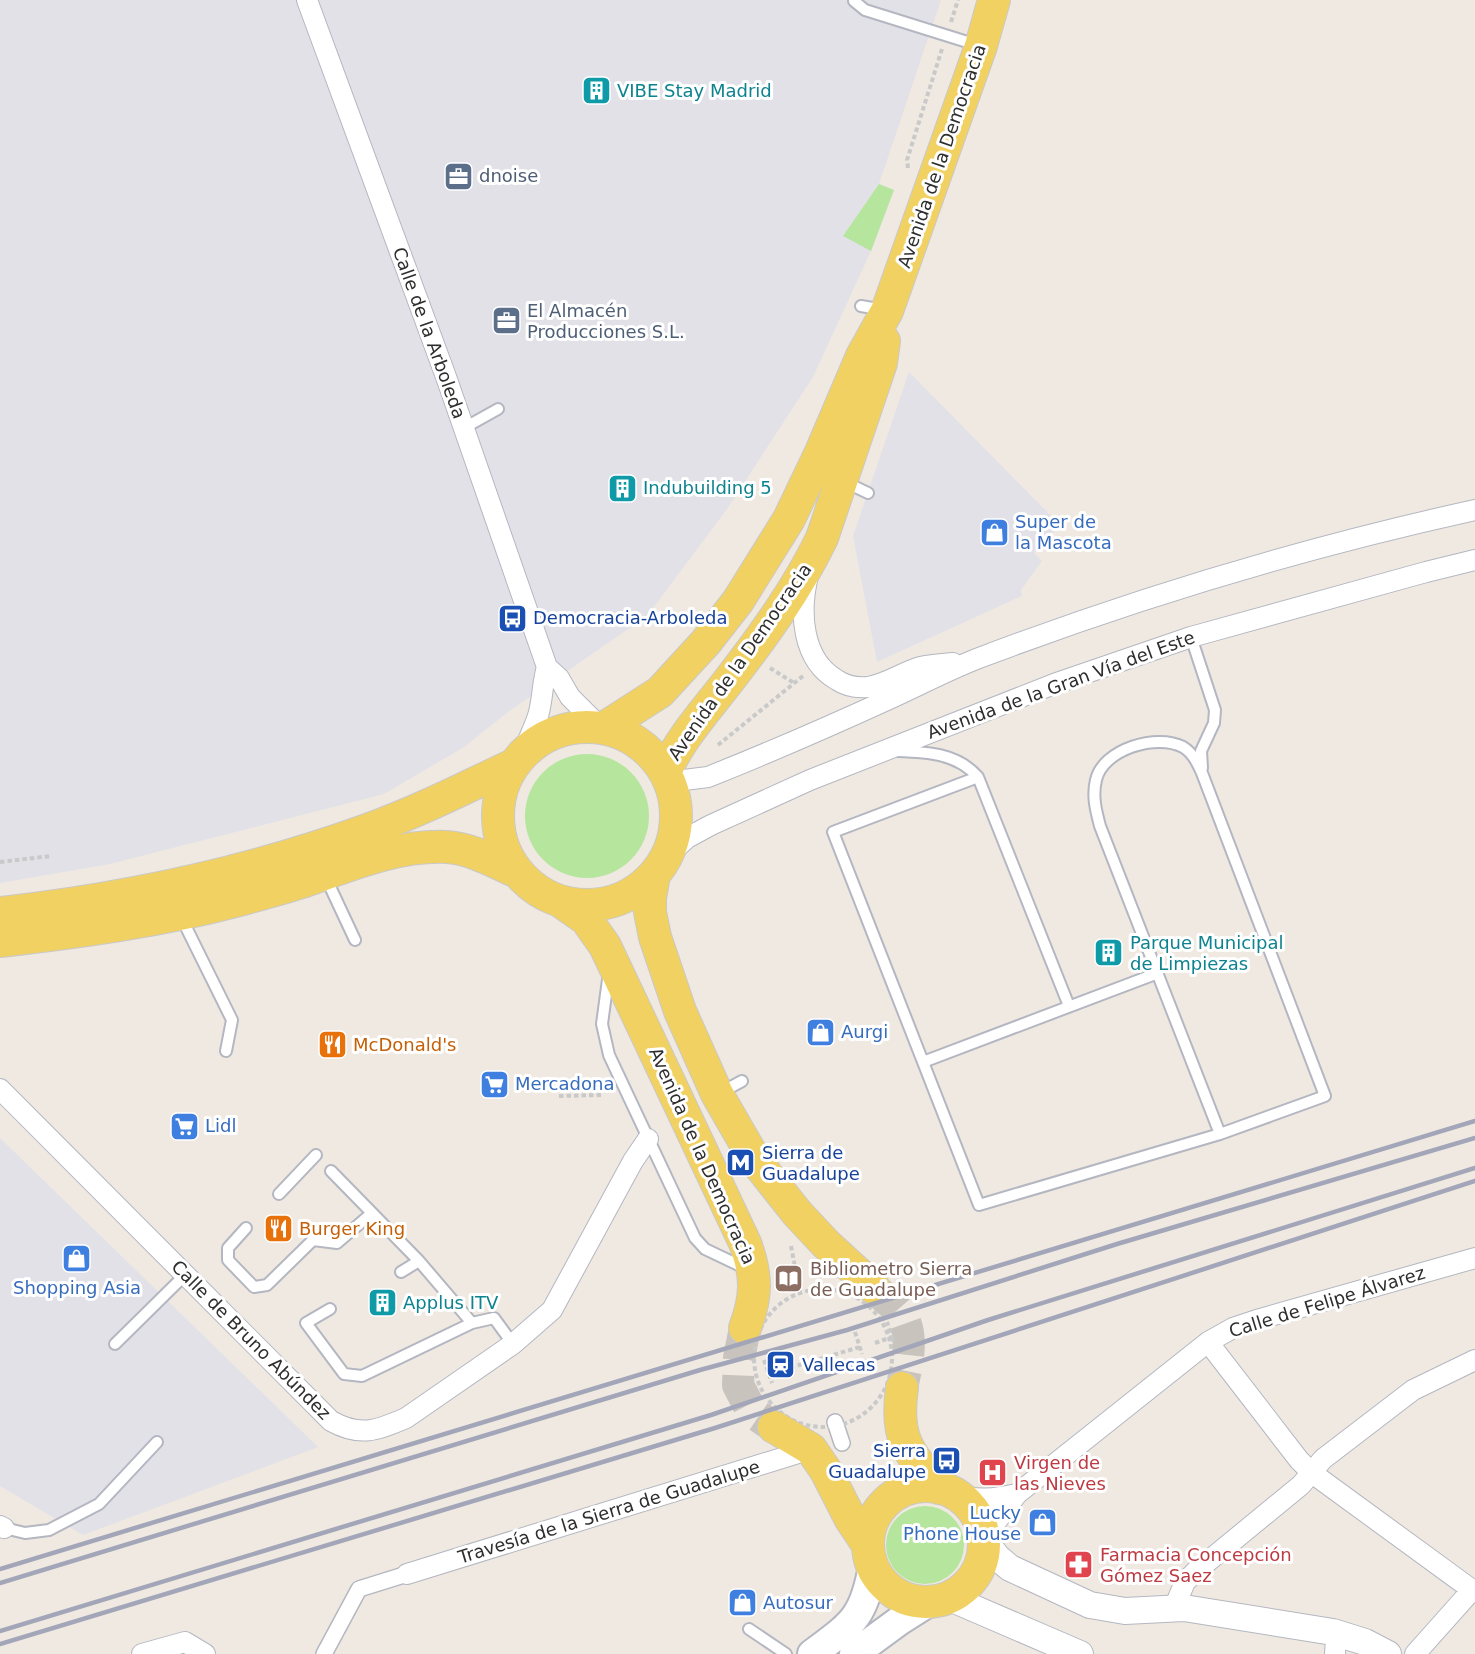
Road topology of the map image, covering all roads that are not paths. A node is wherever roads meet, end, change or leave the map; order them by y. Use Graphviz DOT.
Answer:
graph roads {
  1 [pos="307,0"];
  2 [pos="994,0"];
  3 [pos="854,1"];
  4 [pos="981,46"];
  5 [pos="874,308"];
  6 [pos="498,410"];
  7 [pos="464,428"];
  8 [pos="1475,510"];
  9 [pos="1475,560"];
  10 [pos="811,562"];
  11 [pos="1191,637"];
  12 [pos="976,659"];
  13 [pos="547,667"];
  14 [pos="602,728"];
  15 [pos="882,750"];
  16 [pos="518,759"];
  17 [pos="1203,774"];
  18 [pos="666,775"];
  19 [pos="978,777"];
  20 [pos="660,866"];
  21 [pos="515,871"];
  22 [pos="325,874"];
  23 [pos="563,903"];
  24 [pos="0,914"];
  25 [pos="179,914"];
  26 [pos="355,940"];
  27 [pos="0,941"];
  28 [pos="611,960"];
  29 [pos="1158,973"];
  30 [pos="1069,1006"];
  31 [pos="226,1051"];
  32 [pos="923,1062"];
  33 [pos="0,1089"];
  34 [pos="1220,1134"];
  35 [pos="648,1139"];
  36 [pos="316,1155"];
  37 [pos="331,1171"];
  38 [pos="279,1194"];
  39 [pos="372,1213"];
  40 [pos="246,1228"];
  41 [pos="1475,1258"];
  42 [pos="419,1261"];
  43 [pos="401,1272"];
  44 [pos="754,1272"];
  45 [pos="186,1274"];
  46 [pos="874,1288"];
  47 [pos="330,1309"];
  48 [pos="472,1323"];
  49 [pos="746,1328"];
  50 [pos="1208,1342"];
  51 [pos="115,1344"];
  52 [pos="513,1344"];
  53 [pos="1475,1360"];
  54 [pos="902,1388"];
  55 [pos="836,1424"];
  56 [pos="774,1427"];
  57 [pos="157,1442"];
  58 [pos="842,1443"];
  59 [pos="811,1449"];
  60 [pos="1312,1473"];
  61 [pos="946,1491"];
  62 [pos="1017,1494"];
  63 [pos="2,1527"];
  64 [pos="984,1539"];
  65 [pos="870,1556"];
  66 [pos="407,1574"];
  67 [pos="1474,1591"];
  68 [pos="939,1600"];
  69 [pos="1174,1608"];
  70 [pos="749,1629"];
  71 [pos="1334,1643"];
  72 [pos="142,1654"];
  73 [pos="205,1654"];
  74 [pos="324,1654"];
  75 [pos="786,1654"];
  76 [pos="812,1654"];
  77 [pos="854,1654"];
  78 [pos="1080,1654"];
  79 [pos="1388,1654"];
  80 [pos="1415,1654"];
  1 -- 7 [label="street, Calle de la Arboleda"];
  2 -- 4 [label="main road, Avenida de la Democracia"];
  3 -- 4 [label="lane"];
  4 -- 5 [label="main road, Avenida de la Democracia"];
  5 -- 10 [label="main road, Avenida de la Democracia"];
  5 -- 14 [label="main road, Avenida de la Democracia"];
  6 -- 7 [label="lane"];
  7 -- 13 [label="street, Calle de la Arboleda"];
  8 -- 12 [label="street"];
  9 -- 11 [label="street, Avenida de la Gran Vía del Este"];
  10 -- 12 [label="street"];
  10 -- 18 [label="main road, Avenida de la Democracia"];
  11 -- 15 [label="street, Avenida de la Gran Vía del Este"];
  11 -- 17 [label="lane"];
  12 -- 18 [label="street"];
  13 -- 14 [label="street, Calle de la Arboleda"];
  13 -- 16 [label="street, Calle de la Arboleda"];
  14 -- 16 [label="main road"];
  14 -- 18 [label="main road"];
  15 -- 19 [label="lane"];
  15 -- 20 [label="street, Avenida de la Gran Vía del Este"];
  16 -- 21 [label="main road"];
  16 -- 24 [label="main road"];
  17 -- 29 [label="lane"];
  17 -- 34 [label="lane"];
  18 -- 20 [label="main road"];
  19 -- 30 [label="lane"];
  19 -- 32 [label="lane"];
  20 -- 23 [label="main road"];
  20 -- 46 [label="main road, Avenida de la Democracia"];
  21 -- 22 [label="main road"];
  21 -- 23 [label="main road"];
  22 -- 25 [label="main road"];
  22 -- 26 [label="lane"];
  23 -- 28 [label="main road, Avenida de la Democracia"];
  25 -- 27 [label="main road"];
  25 -- 31 [label="lane"];
  28 -- 35 [label="lane"];
  28 -- 44 [label="main road, Avenida de la Democracia"];
  29 -- 30 [label="lane"];
  29 -- 34 [label="lane"];
  30 -- 32 [label="lane"];
  32 -- 34 [label="lane"];
  33 -- 45 [label="street, Calle de Bruno Abúndez"];
  35 -- 44 [label="lane"];
  35 -- 52 [label="street, Calle de Bruno Abúndez"];
  36 -- 38 [label="lane"];
  37 -- 39 [label="lane"];
  39 -- 40 [label="lane"];
  39 -- 42 [label="lane"];
  41 -- 50 [label="street, Calle de Felipe Álvarez"];
  42 -- 43 [label="lane"];
  42 -- 48 [label="lane"];
  44 -- 49 [label="main road, Avenida de la Democracia"];
  45 -- 51 [label="lane"];
  45 -- 52 [label="street, Calle de Bruno Abúndez"];
  47 -- 48 [label="lane"];
  48 -- 52 [label="lane"];
  50 -- 60 [label="street"];
  50 -- 62 [label="street, Calle de Felipe Álvarez"];
  53 -- 60 [label="street"];
  54 -- 61 [label="main road"];
  55 -- 58 [label="street"];
  56 -- 59 [label="main road"];
  57 -- 63 [label="lane"];
  59 -- 65 [label="main road"];
  59 -- 66 [label="street, Travesía de la Sierra de Guadalupe"];
  60 -- 67 [label="street"];
  60 -- 69 [label="street"];
  61 -- 62 [label="street, Calle de Felipe Álvarez"];
  61 -- 64 [label="main road"];
  61 -- 65 [label="main road"];
  62 -- 64 [label="street, Calle de Felipe Álvarez"];
  64 -- 68 [label="main road"];
  64 -- 69 [label="street"];
  65 -- 68 [label="main road"];
  65 -- 76 [label="main road"];
  66 -- 74 [label="street"];
  67 -- 80 [label="street"];
  68 -- 77 [label="main road"];
  68 -- 78 [label="street"];
  69 -- 71 [label="street"];
  70 -- 75 [label="lane"];
  71 -- 79 [label="street"];
  72 -- 73 [label="street"];
}
